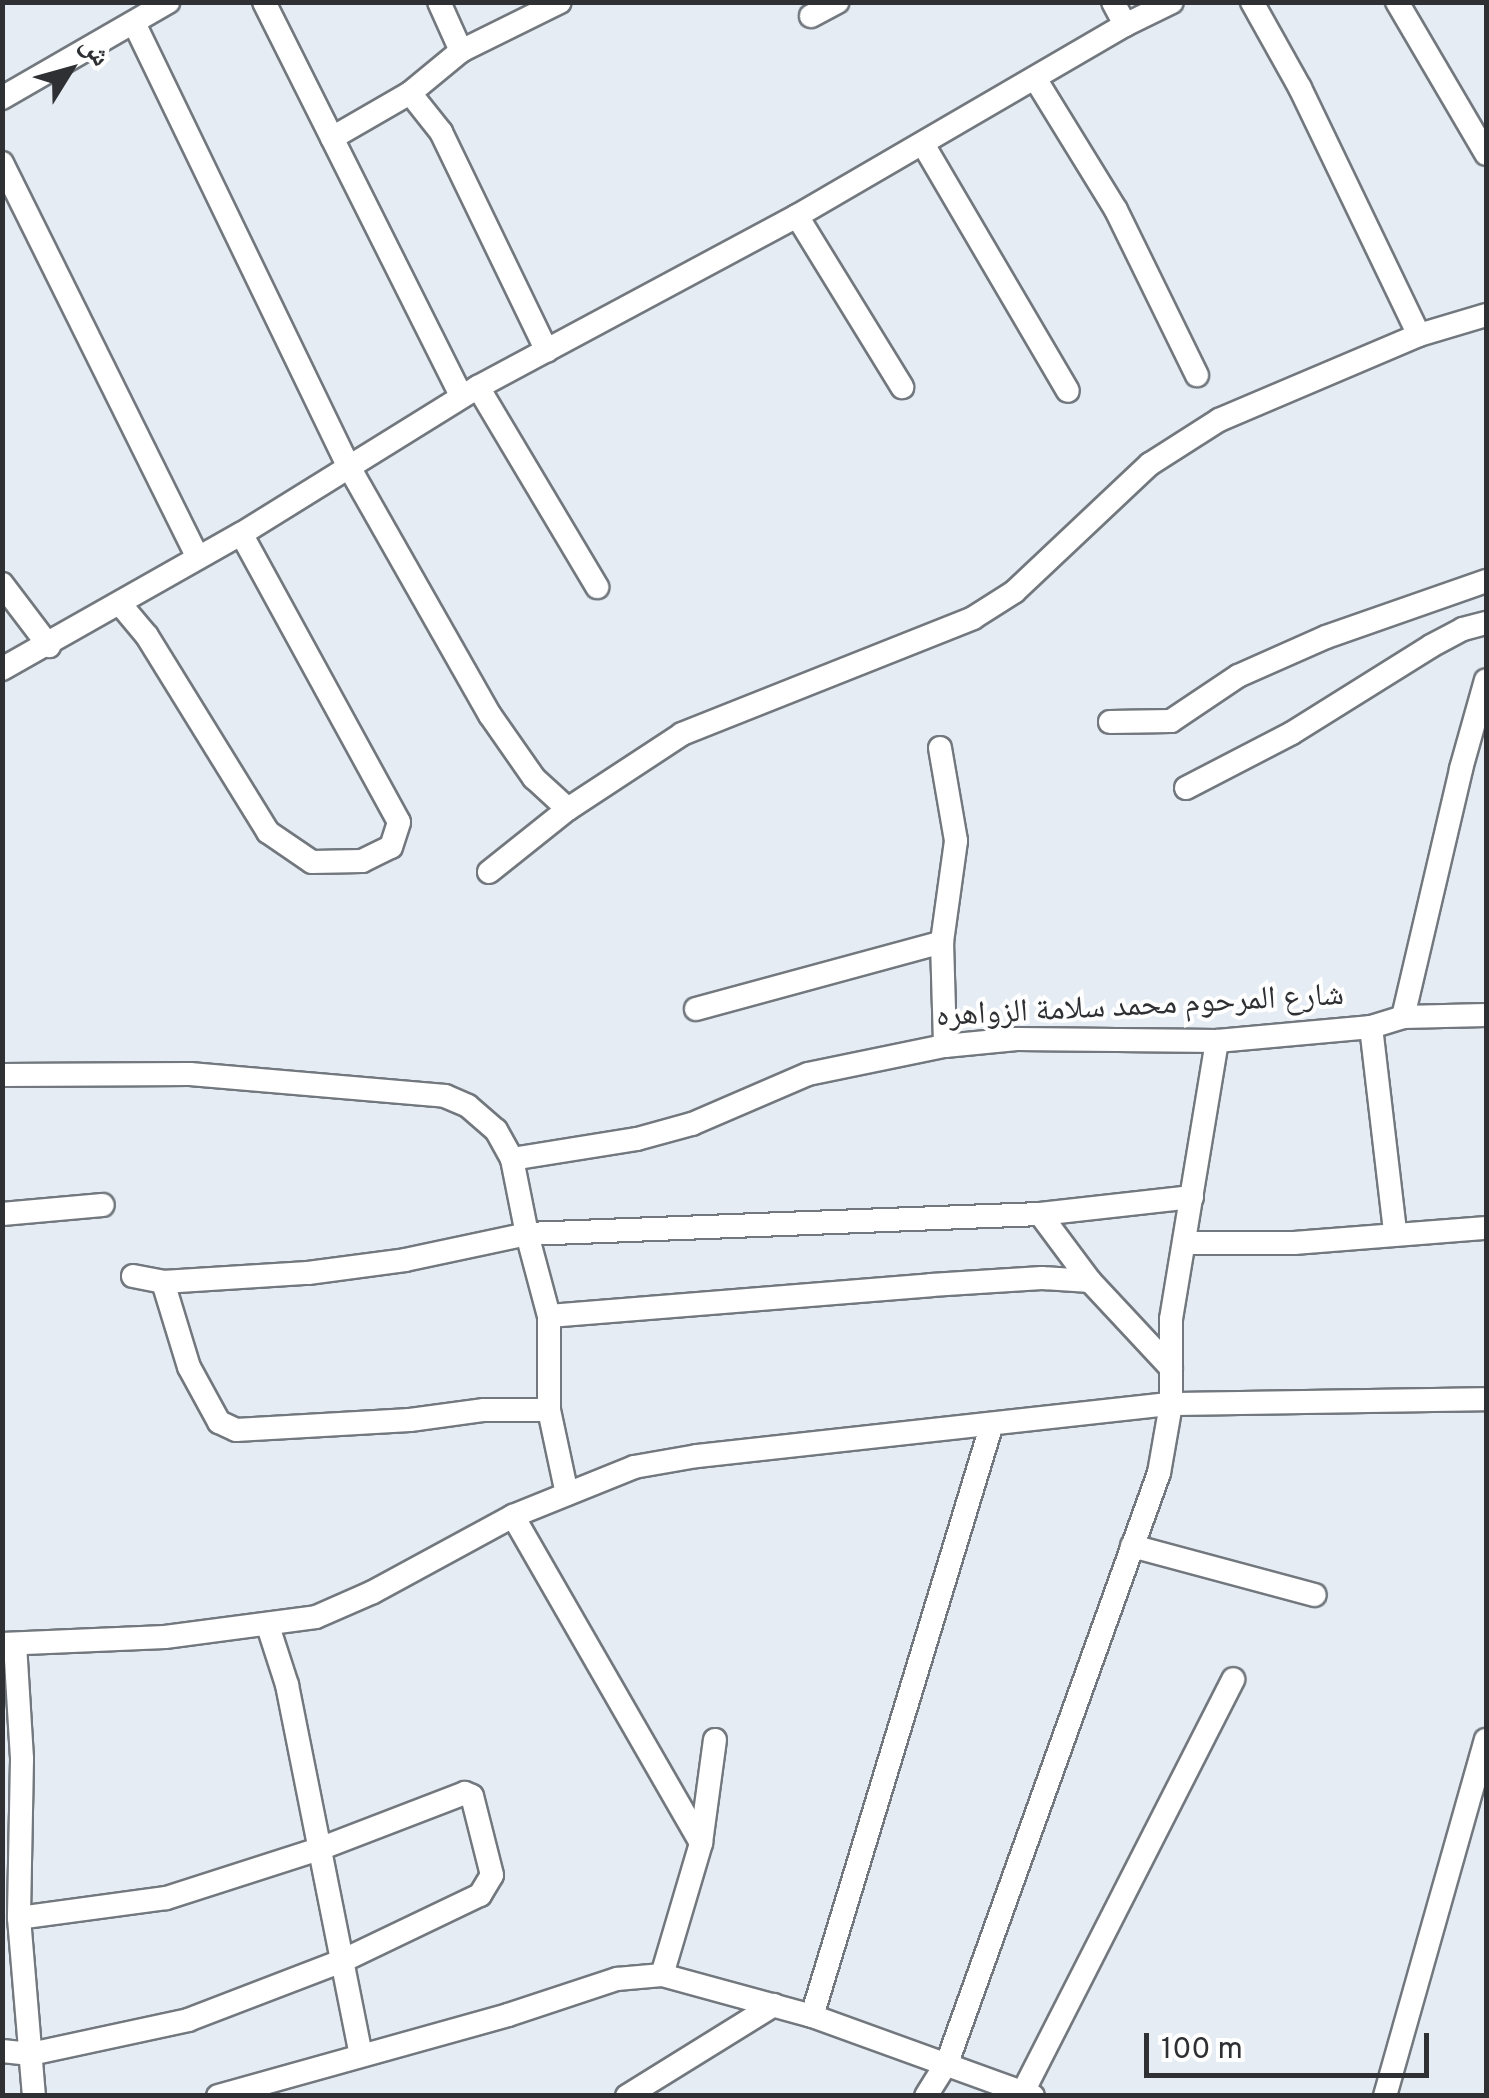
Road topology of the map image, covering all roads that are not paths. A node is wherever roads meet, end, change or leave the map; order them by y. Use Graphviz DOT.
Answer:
graph roads {
  1 [pos="168,2"];
  2 [pos="264,2"];
  3 [pos="439,2"];
  4 [pos="560,2"];
  5 [pos="836,2"];
  6 [pos="1113,2"];
  7 [pos="1172,2"];
  8 [pos="1252,2"];
  9 [pos="1398,2"];
  10 [pos="811,16"];
  11 [pos="1125,25"];
  12 [pos="135,26"];
  13 [pos="461,52"];
  14 [pos="1036,80"];
  15 [pos="410,92"];
  16 [pos="2,98"];
  17 [pos="332,138"];
  18 [pos="923,144"];
  19 [pos="1486,154"];
  20 [pos="2,162"];
  21 [pos="797,216"];
  22 [pos="1486,314"];
  23 [pos="1419,335"];
  24 [pos="547,351"];
  25 [pos="1198,376"];
  26 [pos="902,387"];
  27 [pos="1068,391"];
  28 [pos="469,392"];
  29 [pos="348,467"];
  30 [pos="240,534"];
  31 [pos="196,556"];
  32 [pos="1486,580"];
  33 [pos="2,584"];
  34 [pos="597,586"];
  35 [pos="121,604"];
  36 [pos="1486,623"];
  37 [pos="49,646"];
  38 [pos="2,669"];
  39 [pos="1486,680"];
  40 [pos="1110,722"];
  41 [pos="940,748"];
  42 [pos="1186,788"];
  43 [pos="568,809"];
  44 [pos="490,872"];
  45 [pos="942,942"];
  46 [pos="696,1009"];
  47 [pos="1486,1015"];
  48 [pos="1403,1017"];
  49 [pos="1371,1027"];
  50 [pos="1217,1041"];
  51 [pos="945,1046"];
  52 [pos="2,1075"];
  53 [pos="512,1159"];
  54 [pos="1192,1197"];
  55 [pos="102,1205"];
  56 [pos="2,1214"];
  57 [pos="1040,1214"];
  58 [pos="1486,1228"];
  59 [pos="1394,1232"];
  60 [pos="527,1234"];
  61 [pos="1186,1243"];
  62 [pos="134,1276"];
  63 [pos="1090,1281"];
  64 [pos="163,1282"];
  65 [pos="549,1316"];
  66 [pos="1171,1368"];
  67 [pos="1486,1399"];
  68 [pos="1170,1404"];
  69 [pos="550,1410"];
  70 [pos="991,1427"];
  71 [pos="567,1494"];
  72 [pos="513,1516"];
  73 [pos="1132,1546"];
  74 [pos="1315,1596"];
  75 [pos="268,1626"];
  76 [pos="9,1644"];
  77 [pos="1233,1679"];
  78 [pos="715,1740"];
  79 [pos="1486,1740"];
  80 [pos="701,1843"];
  81 [pos="319,1849"];
  82 [pos="19,1918"];
  83 [pos="342,1961"];
  84 [pos="662,1975"];
  85 [pos="774,2005"];
  86 [pos="812,2016"];
  87 [pos="2,2051"];
  88 [pos="31,2054"];
  89 [pos="361,2055"];
  90 [pos="947,2063"];
  91 [pos="1029,2093"];
  92 [pos="34,2096"];
  93 [pos="218,2096"];
  94 [pos="627,2096"];
  95 [pos="926,2096"];
  96 [pos="1386,2096"];
  1 -- 12 [label="street"];
  2 -- 17 [label="street"];
  3 -- 13 [label="street"];
  4 -- 13 [label="street"];
  5 -- 10 [label="street"];
  6 -- 11 [label="street"];
  7 -- 11 [label="street"];
  8 -- 23 [label="street"];
  9 -- 19 [label="street"];
  11 -- 14 [label="street"];
  12 -- 16 [label="street"];
  12 -- 29 [label="street"];
  13 -- 15 [label="street"];
  14 -- 18 [label="street"];
  14 -- 25 [label="street"];
  15 -- 17 [label="street"];
  15 -- 24 [label="street"];
  17 -- 28 [label="street"];
  18 -- 21 [label="street"];
  18 -- 27 [label="street"];
  20 -- 31 [label="street"];
  21 -- 24 [label="street"];
  21 -- 26 [label="street"];
  22 -- 23 [label="street"];
  23 -- 43 [label="street"];
  24 -- 28 [label="street"];
  28 -- 29 [label="street"];
  28 -- 34 [label="street"];
  29 -- 30 [label="street"];
  29 -- 43 [label="street"];
  30 -- 31 [label="street"];
  30 -- 35 [label="street"];
  31 -- 35 [label="street"];
  32 -- 40 [label="street"];
  33 -- 37 [label="street"];
  35 -- 37 [label="street"];
  36 -- 42 [label="street"];
  37 -- 38 [label="street"];
  39 -- 48 [label="street"];
  41 -- 45 [label="street"];
  43 -- 44 [label="street"];
  45 -- 46 [label="street"];
  45 -- 51 [label="street"];
  47 -- 48 [label="street, شارع المرحوم محمد سلامة الزواهره"];
  48 -- 49 [label="street, شارع المرحوم محمد سلامة الزواهره"];
  49 -- 50 [label="street, شارع المرحوم محمد سلامة الزواهره"];
  49 -- 59 [label="street"];
  50 -- 51 [label="street, شارع المرحوم محمد سلامة الزواهره"];
  50 -- 54 [label="street"];
  51 -- 53 [label="street, شارع المرحوم محمد سلامة الزواهره"];
  52 -- 53 [label="street"];
  53 -- 60 [label="street"];
  54 -- 57 [label="street"];
  54 -- 61 [label="street"];
  55 -- 56 [label="street"];
  57 -- 60 [label="street"];
  57 -- 63 [label="street"];
  58 -- 59 [label="street"];
  59 -- 61 [label="street"];
  60 -- 64 [label="street"];
  60 -- 65 [label="street"];
  61 -- 66 [label="street"];
  62 -- 64 [label="street"];
  63 -- 65 [label="street"];
  63 -- 66 [label="street"];
  64 -- 69 [label="street"];
  65 -- 69 [label="street"];
  66 -- 68 [label="street"];
  67 -- 68 [label="street"];
  68 -- 70 [label="street"];
  68 -- 73 [label="street"];
  69 -- 71 [label="street"];
  70 -- 71 [label="street"];
  70 -- 86 [label="street"];
  71 -- 72 [label="street"];
  72 -- 75 [label="street"];
  72 -- 80 [label="street"];
  73 -- 74 [label="street"];
  73 -- 90 [label="street"];
  75 -- 76 [label="street"];
  75 -- 81 [label="street"];
  76 -- 82 [label="street"];
  77 -- 91 [label="street"];
  78 -- 80 [label="street"];
  79 -- 96 [label="street"];
  80 -- 84 [label="street"];
  81 -- 82 [label="street"];
  81 -- 83 [label="street"];
  81 -- 83 [label="street"];
  82 -- 88 [label="street"];
  83 -- 88 [label="street"];
  83 -- 89 [label="street"];
  84 -- 85 [label="street"];
  84 -- 89 [label="street"];
  85 -- 86 [label="street"];
  85 -- 94 [label="street"];
  86 -- 90 [label="street"];
  87 -- 88 [label="street"];
  88 -- 92 [label="street"];
  89 -- 93 [label="street"];
  90 -- 91 [label="street"];
  90 -- 95 [label="street"];
}
